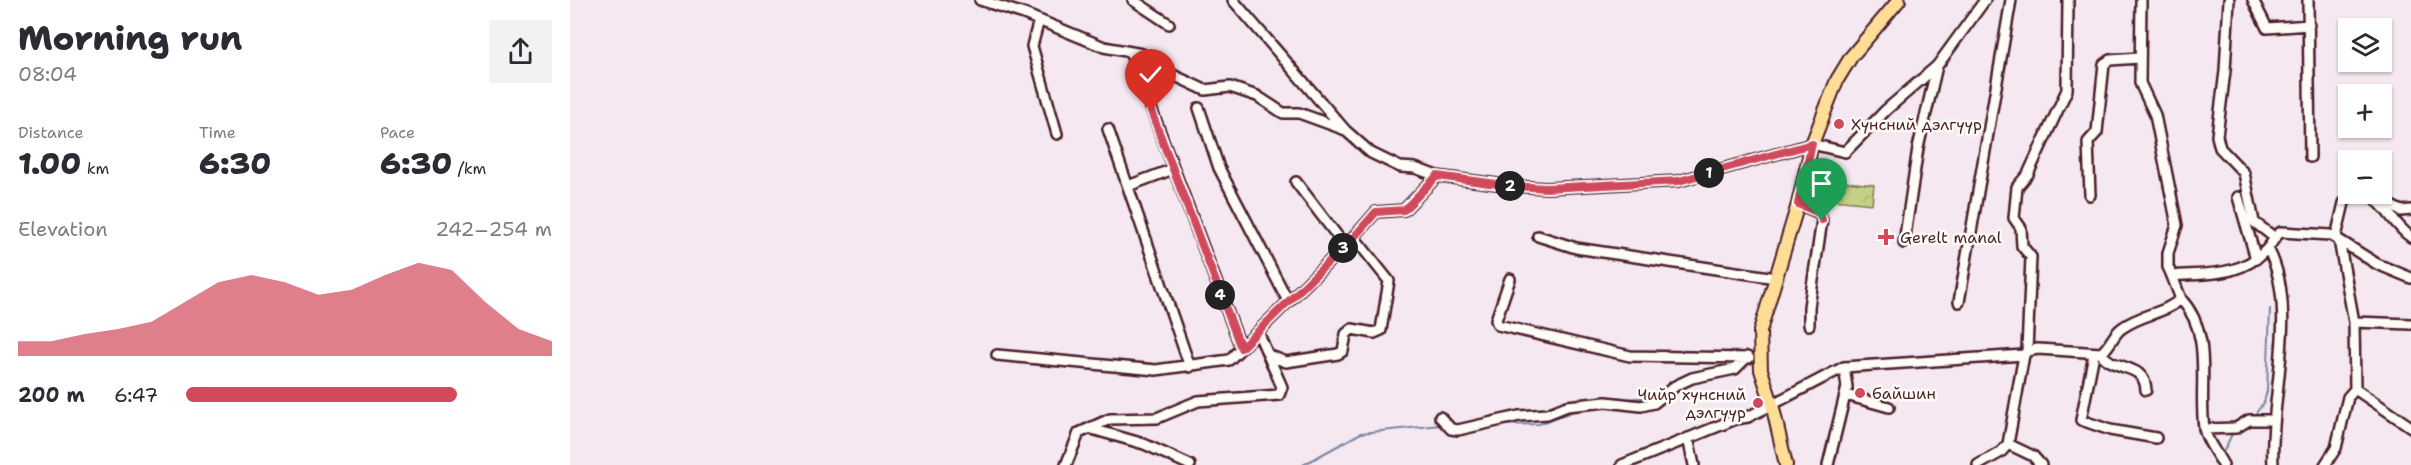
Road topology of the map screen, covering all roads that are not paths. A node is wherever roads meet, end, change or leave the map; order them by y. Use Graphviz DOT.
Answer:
graph roads {
  1 [pos="980,0"];
  2 [pos="1132,0"];
  3 [pos="1233,0"];
  4 [pos="1899,0"];
  5 [pos="1985,0"];
  6 [pos="2011,0"];
  7 [pos="2068,0"];
  8 [pos="2141,0"];
  9 [pos="2229,0"];
  10 [pos="2253,0"];
  11 [pos="2308,0"];
  12 [pos="1039,20"];
  13 [pos="1169,24"];
  14 [pos="2309,25"];
  15 [pos="1130,52"];
  16 [pos="2139,58"];
  17 [pos="1936,66"];
  18 [pos="1199,108"];
  19 [pos="1108,129"];
  20 [pos="1346,130"];
  21 [pos="1057,134"];
  22 [pos="1812,144"];
  23 [pos="2310,157"];
  24 [pos="1173,170"];
  25 [pos="1437,176"];
  26 [pos="1296,182"];
  27 [pos="1128,186"];
  28 [pos="2090,195"];
  29 [pos="2238,197"];
  30 [pos="1798,204"];
  31 [pos="2344,204"];
  32 [pos="2381,204"];
  33 [pos="2388,204"];
  34 [pos="2411,210"];
  35 [pos="1538,236"];
  36 [pos="1354,237"];
  37 [pos="2274,237"];
  38 [pos="2411,237"];
  39 [pos="2337,238"];
  40 [pos="1904,243"];
  41 [pos="1345,246"];
  42 [pos="2268,249"];
  43 [pos="2256,259"];
  44 [pos="2172,276"];
  45 [pos="1776,278"];
  46 [pos="2411,278"];
  47 [pos="1510,279"];
  48 [pos="2181,299"];
  49 [pos="1288,301"];
  50 [pos="1959,302"];
  51 [pos="2354,322"];
  52 [pos="2411,324"];
  53 [pos="1809,325"];
  54 [pos="1258,332"];
  55 [pos="1241,348"];
  56 [pos="2026,353"];
  57 [pos="2097,354"];
  58 [pos="1268,355"];
  59 [pos="997,356"];
  60 [pos="1747,357"];
  61 [pos="1761,358"];
  62 [pos="1190,367"];
  63 [pos="1844,367"];
  64 [pos="2355,389"];
  65 [pos="2146,390"];
  66 [pos="1846,395"];
  67 [pos="1772,404"];
  68 [pos="1889,407"];
  69 [pos="2274,420"];
  70 [pos="1445,423"];
  71 [pos="2411,427"];
  72 [pos="1092,429"];
  73 [pos="2204,429"];
  74 [pos="1688,438"];
  75 [pos="2156,438"];
  76 [pos="2008,444"];
  77 [pos="1066,465"];
  78 [pos="1190,465"];
  79 [pos="1622,465"];
  80 [pos="1694,465"];
  81 [pos="1786,465"];
  82 [pos="1828,465"];
  83 [pos="1978,465"];
  84 [pos="2041,465"];
  85 [pos="2223,465"];
  86 [pos="2273,465"];
  87 [pos="2325,465"];
  1 -- 12 [label="street"];
  2 -- 13 [label="street"];
  3 -- 20 [label="street"];
  4 -- 22 [label="main road"];
  5 -- 17 [label="street"];
  6 -- 50 [label="street"];
  7 -- 56 [label="street"];
  8 -- 16 [label="street"];
  9 -- 37 [label="street"];
  10 -- 14 [label="street"];
  11 -- 14 [label="street"];
  12 -- 15 [label="street"];
  12 -- 21 [label="street"];
  14 -- 23 [label="street"];
  15 -- 20 [label="street"];
  15 -- 24 [label="street"];
  16 -- 28 [label="street"];
  16 -- 44 [label="street"];
  17 -- 22 [label="street"];
  17 -- 40 [label="street"];
  18 -- 49 [label="street"];
  19 -- 27 [label="street"];
  20 -- 25 [label="street"];
  22 -- 25 [label="street"];
  22 -- 30 [label="main road"];
  24 -- 27 [label="street"];
  24 -- 55 [label="street"];
  25 -- 36 [label="street"];
  26 -- 41 [label="street"];
  27 -- 62 [label="street"];
  29 -- 43 [label="street"];
  30 -- 45 [label="main road"];
  30 -- 53 [label="street"];
  31 -- 39 [label="street"];
  32 -- 38 [label="street"];
  33 -- 34 [label="street"];
  35 -- 45 [label="street"];
  36 -- 41 [label="street"];
  36 -- 58 [label="street"];
  37 -- 39 [label="street"];
  37 -- 42 [label="street"];
  39 -- 46 [label="street"];
  39 -- 51 [label="street"];
  41 -- 49 [label="street"];
  42 -- 43 [label="street"];
  42 -- 69 [label="street"];
  43 -- 44 [label="street"];
  44 -- 48 [label="street"];
  45 -- 61 [label="main road"];
  47 -- 60 [label="street"];
  48 -- 57 [label="street"];
  48 -- 73 [label="street"];
  49 -- 54 [label="street"];
  51 -- 52 [label="street"];
  51 -- 64 [label="street"];
  54 -- 55 [label="street"];
  54 -- 58 [label="street"];
  55 -- 62 [label="street"];
  56 -- 57 [label="street"];
  56 -- 63 [label="street"];
  56 -- 76 [label="street"];
  57 -- 65 [label="street"];
  57 -- 75 [label="street"];
  58 -- 72 [label="street"];
  59 -- 62 [label="street"];
  60 -- 61 [label="street"];
  60 -- 70 [label="street"];
  61 -- 67 [label="main road"];
  63 -- 66 [label="street"];
  63 -- 67 [label="street"];
  64 -- 71 [label="street"];
  64 -- 87 [label="street"];
  66 -- 68 [label="street"];
  66 -- 82 [label="street"];
  67 -- 74 [label="street"];
  67 -- 81 [label="main road"];
  69 -- 73 [label="street"];
  69 -- 86 [label="street"];
  72 -- 77 [label="street"];
  72 -- 78 [label="street"];
  73 -- 85 [label="street"];
  74 -- 79 [label="street"];
  74 -- 80 [label="street"];
  76 -- 83 [label="street"];
  76 -- 84 [label="street"];
}
